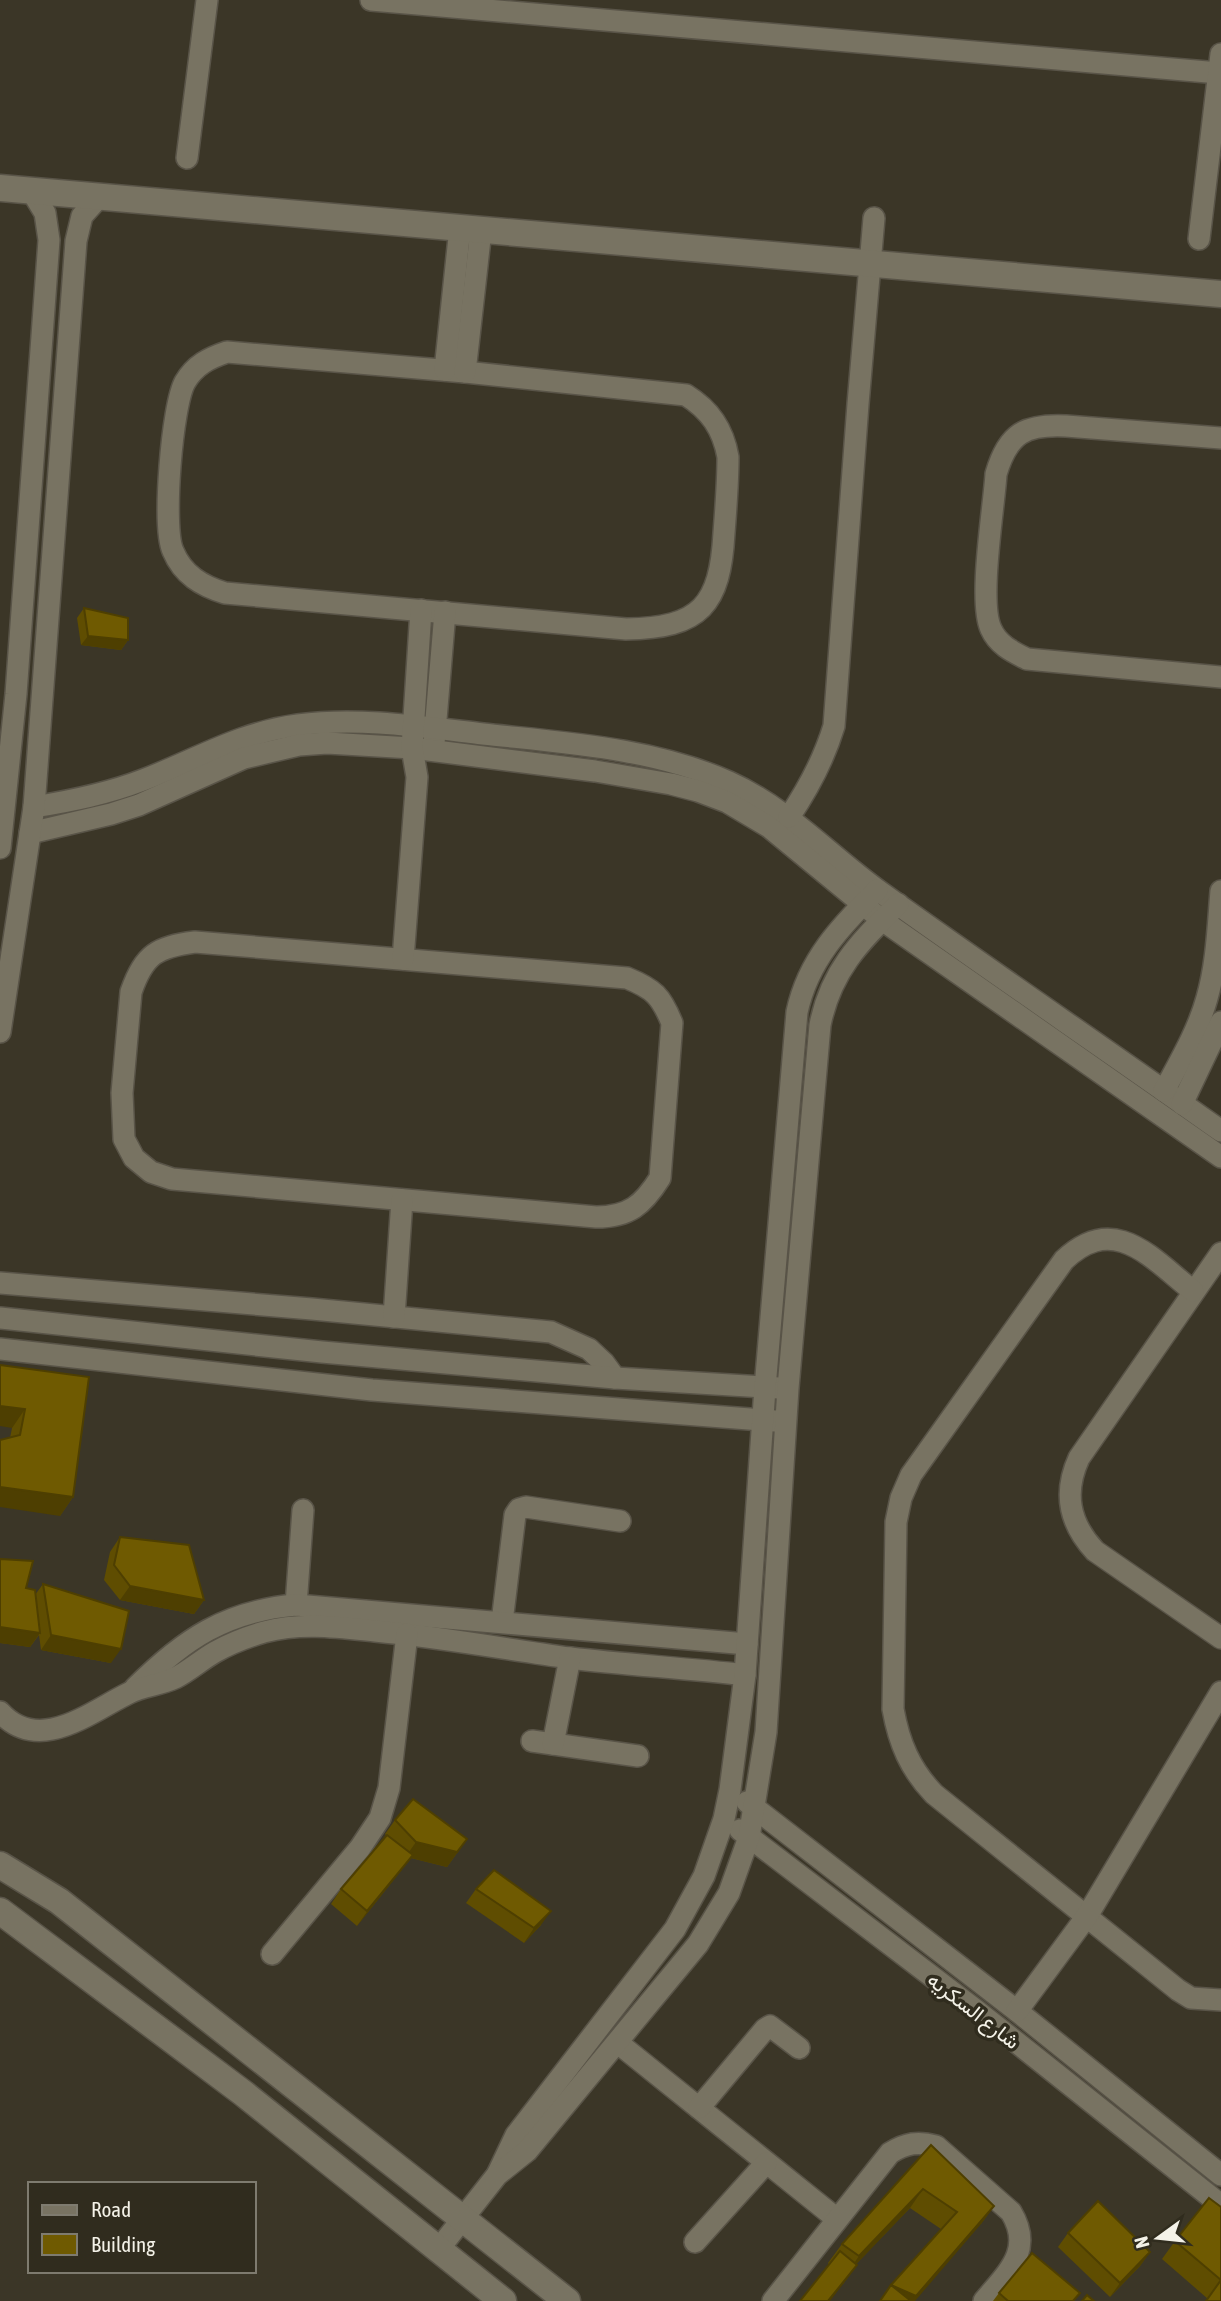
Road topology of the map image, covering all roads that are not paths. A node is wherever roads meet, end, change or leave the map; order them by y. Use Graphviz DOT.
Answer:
graph roads {
  1 [pos="207,0"];
  2 [pos="371,0"];
  3 [pos="1220,63"];
  4 [pos="187,158"];
  5 [pos="0,188"];
  6 [pos="31,190"];
  7 [pos="100,197"];
  8 [pos="874,218"];
  9 [pos="470,229"];
  10 [pos="1199,239"];
  11 [pos="869,264"];
  12 [pos="1221,294"];
  13 [pos="455,371"];
  14 [pos="1221,438"];
  15 [pos="421,610"];
  16 [pos="445,612"];
  17 [pos="1221,677"];
  18 [pos="15,703"];
  19 [pos="40,705"];
  20 [pos="414,726"];
  21 [pos="436,728"];
  22 [pos="412,748"];
  23 [pos="434,751"];
  24 [pos="417,777"];
  25 [pos="4,785"];
  26 [pos="3,807"];
  27 [pos="34,807"];
  28 [pos="789,817"];
  29 [pos="30,833"];
  30 [pos="0,848"];
  31 [pos="1221,891"];
  32 [pos="870,897"];
  33 [pos="9,898"];
  34 [pos="898,904"];
  35 [pos="882,920"];
  36 [pos="1219,931"];
  37 [pos="402,959"];
  38 [pos="1221,1022"];
  39 [pos="796,1023"];
  40 [pos="820,1025"];
  41 [pos="0,1032"];
  42 [pos="1164,1091"];
  43 [pos="1182,1104"];
  44 [pos="1221,1131"];
  45 [pos="1221,1157"];
  46 [pos="402,1200"];
  47 [pos="1221,1253"];
  48 [pos="0,1283"];
  49 [pos="1193,1291"];
  50 [pos="394,1317"];
  51 [pos="0,1318"];
  52 [pos="0,1349"];
  53 [pos="615,1378"];
  54 [pos="765,1388"];
  55 [pos="788,1388"];
  56 [pos="762,1421"];
  57 [pos="785,1421"];
  58 [pos="303,1510"];
  59 [pos="620,1521"];
  60 [pos="296,1605"];
  61 [pos="502,1622"];
  62 [pos="407,1634"];
  63 [pos="1221,1638"];
  64 [pos="747,1644"];
  65 [pos="570,1658"];
  66 [pos="745,1675"];
  67 [pos="131,1692"];
  68 [pos="1221,1692"];
  69 [pos="0,1712"];
  70 [pos="638,1755"];
  71 [pos="730,1790"];
  72 [pos="755,1808"];
  73 [pos="724,1819"];
  74 [pos="749,1837"];
  75 [pos="0,1865"];
  76 [pos="0,1911"];
  77 [pos="1087,1916"];
  78 [pos="272,1954"];
  79 [pos="1221,2000"];
  80 [pos="1017,2011"];
  81 [pos="618,2043"];
  82 [pos="799,2048"];
  83 [pos="699,2108"];
  84 [pos="766,2163"];
  85 [pos="497,2175"];
  86 [pos="1221,2175"];
  87 [pos="1221,2205"];
  88 [pos="463,2217"];
  89 [pos="837,2218"];
  90 [pos="695,2242"];
  91 [pos="438,2250"];
  92 [pos="503,2301"];
  93 [pos="567,2301"];
  94 [pos="773,2301"];
  95 [pos="984,2301"];
  1 -- 4 [label="street"];
  2 -- 3 [label="street"];
  3 -- 10 [label="street"];
  5 -- 6 [label="street"];
  6 -- 7 [label="street"];
  6 -- 18 [label="street"];
  7 -- 9 [label="street"];
  7 -- 19 [label="street"];
  8 -- 11 [label="street"];
  9 -- 11 [label="street"];
  9 -- 13 [label="street"];
  11 -- 12 [label="street"];
  11 -- 28 [label="street"];
  13 -- 15 [label="street"];
  13 -- 16 [label="street"];
  14 -- 17 [label="street"];
  15 -- 16 [label="street"];
  15 -- 20 [label="street"];
  16 -- 21 [label="street"];
  18 -- 19 [label="street"];
  18 -- 25 [label="street"];
  19 -- 27 [label="street"];
  20 -- 21 [label="street"];
  20 -- 22 [label="street"];
  20 -- 27 [label="street"];
  21 -- 23 [label="street"];
  21 -- 28 [label="street"];
  22 -- 23 [label="street"];
  22 -- 24 [label="street"];
  22 -- 29 [label="street"];
  23 -- 24 [label="street"];
  23 -- 32 [label="street"];
  24 -- 37 [label="street"];
  25 -- 26 [label="street"];
  26 -- 30 [label="street"];
  27 -- 29 [label="street"];
  28 -- 32 [label="street"];
  29 -- 33 [label="street"];
  31 -- 36 [label="street"];
  32 -- 34 [label="street"];
  32 -- 35 [label="street"];
  32 -- 39 [label="street"];
  33 -- 41 [label="street"];
  34 -- 35 [label="street"];
  34 -- 42 [label="street"];
  35 -- 40 [label="street"];
  35 -- 45 [label="street"];
  36 -- 42 [label="street"];
  37 -- 46 [label="street"];
  37 -- 46 [label="street"];
  38 -- 43 [label="street"];
  39 -- 40 [label="street"];
  39 -- 54 [label="street"];
  40 -- 55 [label="street"];
  42 -- 43 [label="street"];
  43 -- 44 [label="street"];
  46 -- 50 [label="street"];
  47 -- 49 [label="street"];
  48 -- 50 [label="street"];
  49 -- 63 [label="street"];
  49 -- 77 [label="street"];
  50 -- 53 [label="street"];
  51 -- 53 [label="street"];
  52 -- 56 [label="street"];
  53 -- 54 [label="street"];
  54 -- 55 [label="street"];
  54 -- 56 [label="street"];
  55 -- 57 [label="street"];
  56 -- 57 [label="street"];
  56 -- 64 [label="street"];
  57 -- 72 [label="street"];
  58 -- 60 [label="street"];
  59 -- 61 [label="street"];
  60 -- 61 [label="street"];
  60 -- 67 [label="street"];
  61 -- 64 [label="street"];
  62 -- 65 [label="street"];
  62 -- 67 [label="street"];
  62 -- 78 [label="street"];
  64 -- 66 [label="street"];
  65 -- 66 [label="street"];
  65 -- 70 [label="street"];
  66 -- 71 [label="street"];
  67 -- 69 [label="street"];
  68 -- 77 [label="street"];
  71 -- 72 [label="street, شارع السكريه"];
  71 -- 73 [label="street"];
  72 -- 74 [label="street"];
  72 -- 80 [label="street, شارع السكريه"];
  73 -- 74 [label="street, شارع السكريه"];
  73 -- 85 [label="street"];
  74 -- 81 [label="street"];
  74 -- 87 [label="street, شارع السكريه"];
  75 -- 88 [label="street"];
  76 -- 91 [label="street"];
  77 -- 79 [label="street"];
  77 -- 80 [label="street"];
  80 -- 86 [label="street, شارع السكريه"];
  81 -- 83 [label="street"];
  81 -- 85 [label="street"];
  82 -- 83 [label="street"];
  83 -- 84 [label="street"];
  84 -- 89 [label="street"];
  84 -- 90 [label="street"];
  85 -- 88 [label="street"];
  88 -- 91 [label="street"];
  88 -- 93 [label="street"];
  89 -- 94 [label="street"];
  89 -- 95 [label="street"];
  91 -- 92 [label="street"];
}
